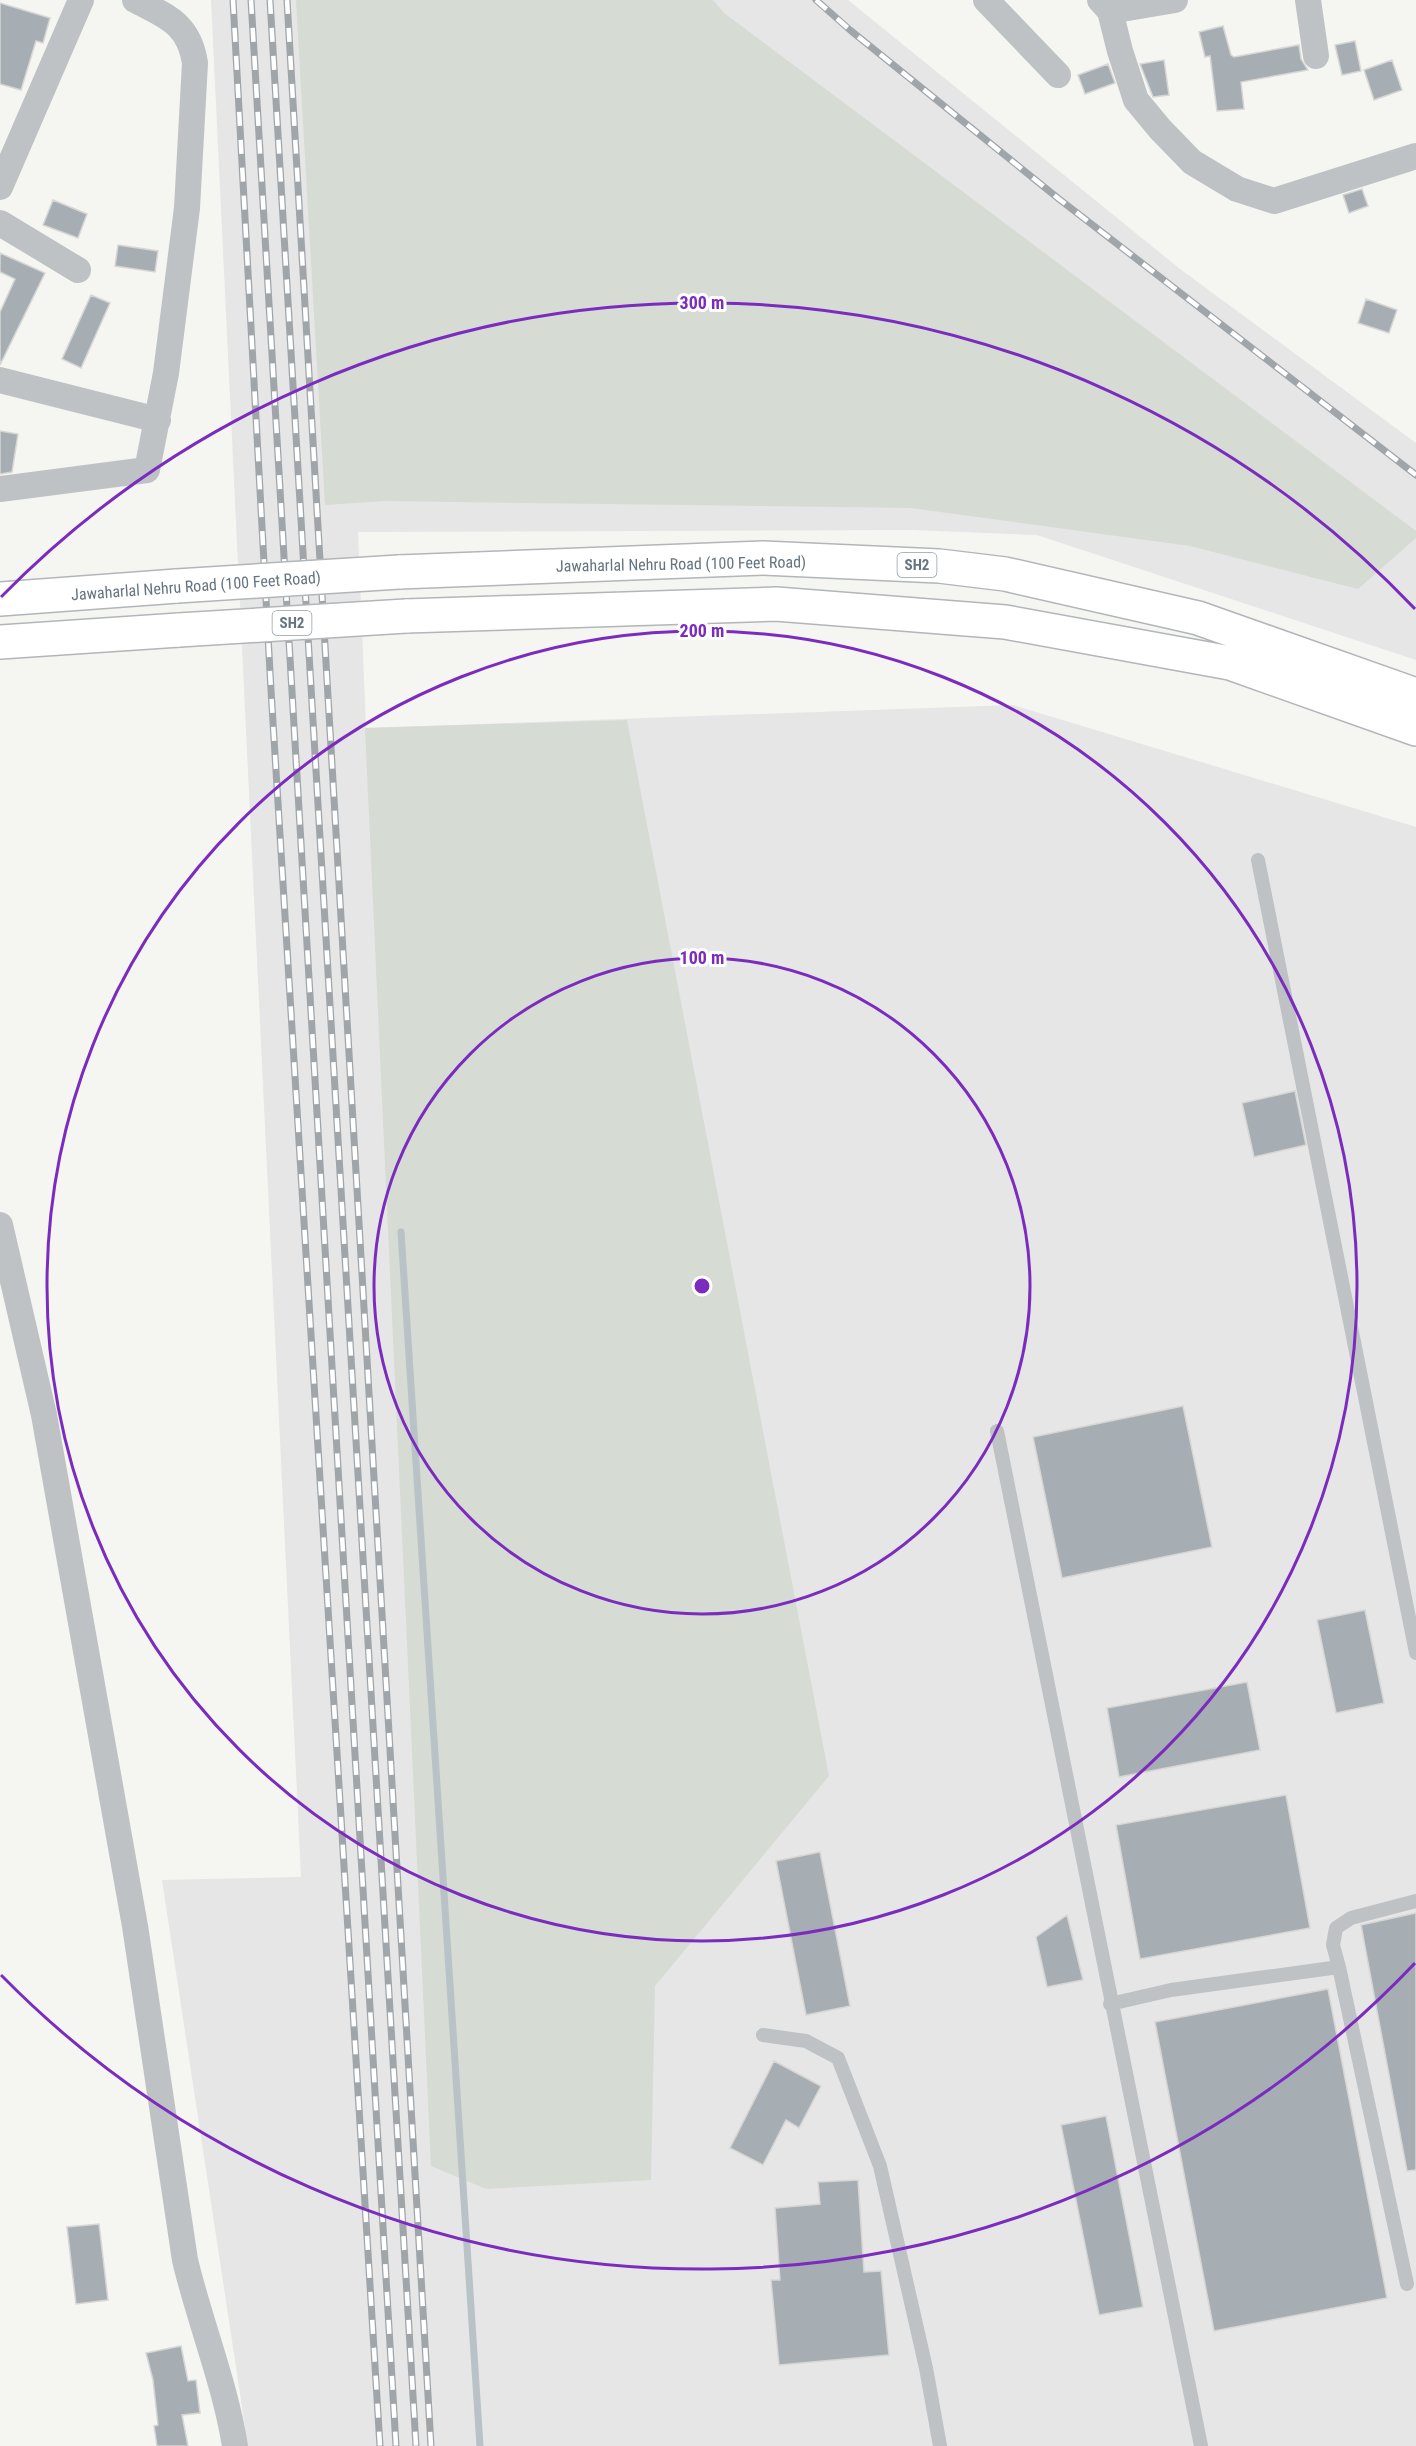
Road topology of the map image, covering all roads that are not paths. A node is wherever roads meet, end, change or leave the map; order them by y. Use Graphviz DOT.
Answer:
graph roads {
  1 [pos="81,0"];
  2 [pos="135,0"];
  3 [pos="986,0"];
  4 [pos="1175,0"];
  5 [pos="1308,0"];
  6 [pos="1105,5"];
  7 [pos="1316,56"];
  8 [pos="1058,75"];
  9 [pos="1416,156"];
  10 [pos="0,187"];
  11 [pos="0,223"];
  12 [pos="78,270"];
  13 [pos="0,380"];
  14 [pos="158,420"];
  15 [pos="0,489"];
  16 [pos="0,599"];
  17 [pos="0,642"];
  18 [pos="1416,695"];
  19 [pos="1416,729"];
  20 [pos="1258,860"];
  21 [pos="0,1225"];
  22 [pos="997,1431"];
  23 [pos="1416,1653"];
  24 [pos="1416,1901"];
  25 [pos="1339,1967"];
  26 [pos="1110,2004"];
  27 [pos="763,2035"];
  28 [pos="1407,2284"];
  29 [pos="235,2446"];
  30 [pos="940,2446"];
  31 [pos="1201,2446"];
  1 -- 10 [label="street"];
  2 -- 14 [label="street"];
  3 -- 8 [label="street"];
  4 -- 6 [label="street"];
  5 -- 7 [label="street"];
  6 -- 9 [label="street"];
  11 -- 12 [label="street"];
  13 -- 14 [label="street"];
  14 -- 15 [label="street"];
  16 -- 18 [label="main road, Jawaharlal Nehru Road (100 Feet Road) / SH2, bridge"];
  17 -- 19 [label="main road, SH2, bridge"];
  20 -- 23 [label="lane"];
  21 -- 29 [label="street"];
  22 -- 26 [label="lane"];
  24 -- 25 [label="lane"];
  25 -- 26 [label="lane"];
  25 -- 28 [label="lane"];
  26 -- 31 [label="lane"];
  27 -- 30 [label="lane"];
}
